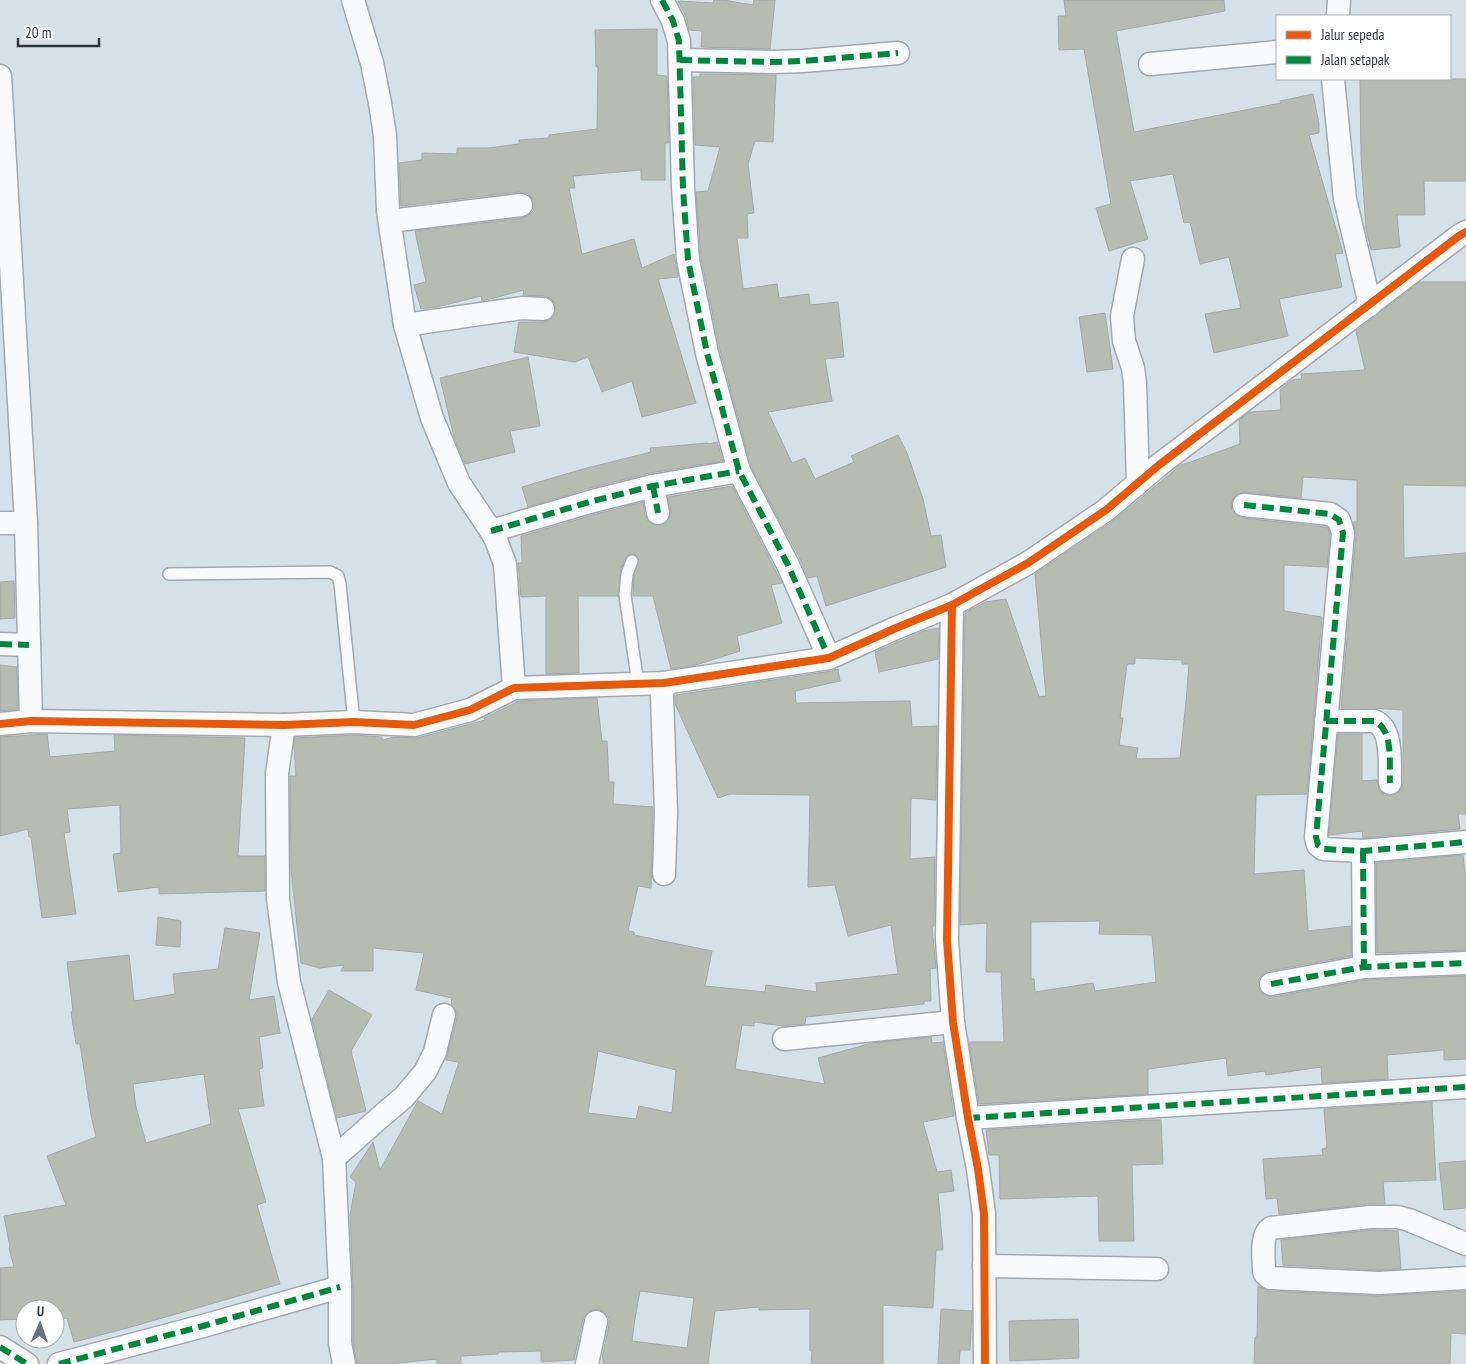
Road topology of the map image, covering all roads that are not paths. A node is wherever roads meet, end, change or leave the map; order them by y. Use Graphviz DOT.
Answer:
graph roads {
  1 [pos="353,0"];
  2 [pos="662,0"];
  3 [pos="1339,0"];
  4 [pos="1338,15"];
  5 [pos="1276,52"];
  6 [pos="898,53"];
  7 [pos="680,60"];
  8 [pos="1150,64"];
  9 [pos="0,76"];
  10 [pos="1333,80"];
  11 [pos="521,205"];
  12 [pos="390,222"];
  13 [pos="1466,232"];
  14 [pos="1133,259"];
  15 [pos="1370,304"];
  16 [pos="543,309"];
  17 [pos="405,325"];
  18 [pos="739,472"];
  19 [pos="1138,483"];
  20 [pos="654,486"];
  21 [pos="1244,504"];
  22 [pos="658,513"];
  23 [pos="0,523"];
  24 [pos="26,523"];
  25 [pos="491,531"];
  26 [pos="632,561"];
  27 [pos="169,574"];
  28 [pos="952,605"];
  29 [pos="0,644"];
  30 [pos="29,645"];
  31 [pos="829,658"];
  32 [pos="664,683"];
  33 [pos="638,684"];
  34 [pos="514,688"];
  35 [pos="31,721"];
  36 [pos="1326,721"];
  37 [pos="354,722"];
  38 [pos="0,724"];
  39 [pos="284,725"];
  40 [pos="1390,783"];
  41 [pos="1466,842"];
  42 [pos="1363,850"];
  43 [pos="664,874"];
  44 [pos="1466,963"];
  45 [pos="1364,967"];
  46 [pos="1271,984"];
  47 [pos="444,1015"];
  48 [pos="953,1022"];
  49 [pos="784,1039"];
  50 [pos="1466,1087"];
  51 [pos="968,1118"];
  52 [pos="334,1158"];
  53 [pos="1466,1244"];
  54 [pos="984,1266"];
  55 [pos="1157,1269"];
  56 [pos="1466,1278"];
  57 [pos="340,1287"];
  58 [pos="596,1322"];
  59 [pos="0,1347"];
  60 [pos="27,1364"];
  61 [pos="59,1364"];
  62 [pos="344,1364"];
  63 [pos="587,1364"];
  64 [pos="985,1364"];
  1 -- 12 [label="street"];
  2 -- 7 [label="street"];
  3 -- 4 [label="street"];
  5 -- 8 [label="street"];
  6 -- 7 [label="street"];
  7 -- 18 [label="street"];
  9 -- 24 [label="street"];
  10 -- 15 [label="street"];
  11 -- 12 [label="street"];
  12 -- 17 [label="street"];
  13 -- 15 [label="street"];
  14 -- 19 [label="street"];
  15 -- 19 [label="street"];
  16 -- 17 [label="street"];
  17 -- 25 [label="street"];
  18 -- 20 [label="street"];
  18 -- 31 [label="street"];
  19 -- 28 [label="street"];
  20 -- 22 [label="street"];
  20 -- 25 [label="street"];
  21 -- 36 [label="street"];
  23 -- 24 [label="street"];
  24 -- 30 [label="street"];
  25 -- 34 [label="street"];
  26 -- 33 [label="lane"];
  27 -- 37 [label="lane"];
  28 -- 31 [label="street"];
  28 -- 48 [label="street"];
  29 -- 30 [label="street"];
  30 -- 35 [label="street"];
  31 -- 32 [label="street"];
  32 -- 33 [label="street"];
  32 -- 43 [label="street"];
  33 -- 34 [label="street"];
  34 -- 37 [label="street"];
  35 -- 38 [label="street"];
  35 -- 39 [label="street"];
  36 -- 40 [label="street"];
  36 -- 42 [label="street"];
  37 -- 39 [label="street"];
  39 -- 52 [label="street"];
  41 -- 42 [label="street"];
  42 -- 45 [label="street"];
  44 -- 45 [label="street"];
  45 -- 46 [label="street"];
  47 -- 52 [label="street"];
  48 -- 49 [label="street"];
  48 -- 51 [label="street"];
  50 -- 51 [label="street"];
  51 -- 54 [label="street"];
  52 -- 57 [label="street"];
  53 -- 56 [label="street"];
  54 -- 55 [label="street"];
  54 -- 64 [label="street"];
  57 -- 61 [label="street"];
  57 -- 62 [label="street"];
  58 -- 63 [label="street"];
  59 -- 60 [label="street"];
}
